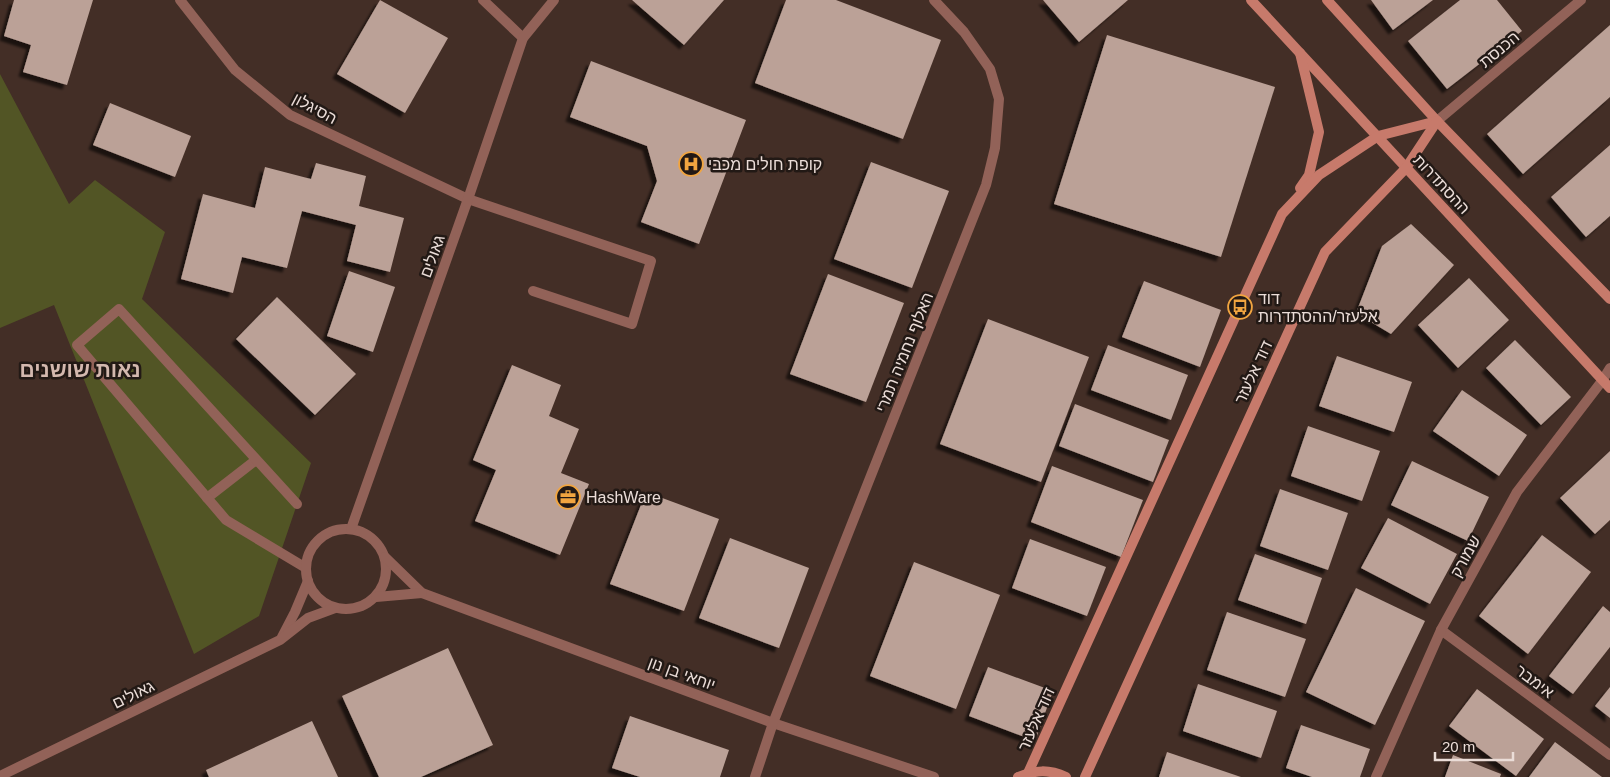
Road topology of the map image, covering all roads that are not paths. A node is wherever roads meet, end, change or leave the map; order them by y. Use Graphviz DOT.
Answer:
graph roads {
  1 [pos="180,0"];
  2 [pos="483,0"];
  3 [pos="554,0"];
  4 [pos="934,0"];
  5 [pos="1251,0"];
  6 [pos="1327,0"];
  7 [pos="1581,0"];
  8 [pos="523,38"];
  9 [pos="1299,52"];
  10 [pos="1437,121"];
  11 [pos="1378,136"];
  12 [pos="1406,168"];
  13 [pos="468,199"];
  14 [pos="1282,214"];
  15 [pos="533,291"];
  16 [pos="1610,299"];
  17 [pos="1610,368"];
  18 [pos="1606,384"];
  19 [pos="256,460"];
  20 [pos="207,498"];
  21 [pos="297,504"];
  22 [pos="351,529"];
  23 [pos="385,557"];
  24 [pos="306,568"];
  25 [pos="308,581"];
  26 [pos="422,593"];
  27 [pos="376,597"];
  28 [pos="335,608"];
  29 [pos="1441,630"];
  30 [pos="280,640"];
  31 [pos="773,723"];
  32 [pos="1610,755"];
  33 [pos="1028,772"];
  34 [pos="0,776"];
  35 [pos="755,777"];
  36 [pos="934,777"];
  37 [pos="1018,777"];
  38 [pos="1066,777"];
  39 [pos="1085,777"];
  40 [pos="1376,777"];
  1 -- 13 [label="street, הסיגלון"];
  2 -- 8 [label="street"];
  3 -- 8 [label="street, גאולים"];
  4 -- 31 [label="street, האלוף נחמיה תמרי"];
  5 -- 9 [label="street, ההסתדרות"];
  6 -- 10 [label="street"];
  7 -- 10 [label="street, הכנסת"];
  8 -- 13 [label="street, גאולים"];
  9 -- 11 [label="street, ההסתדרות"];
  9 -- 14 [label="street, דוד אלעזר"];
  10 -- 11 [label="street, דוד אלעזר"];
  10 -- 12 [label="street, דוד אלעזר"];
  10 -- 16 [label="street"];
  11 -- 12 [label="street, ההסתדרות"];
  11 -- 14 [label="street, דוד אלעזר"];
  12 -- 18 [label="street, ההסתדרות"];
  12 -- 39 [label="street, דוד אלעזר"];
  13 -- 15 [label="street, הסיגלון"];
  13 -- 22 [label="street, גאולים"];
  14 -- 33 [label="street, דוד אלעזר"];
  17 -- 18 [label="street, שמורק"];
  18 -- 29 [label="street, שמורק"];
  19 -- 20 [label="street"];
  19 -- 20 [label="street"];
  19 -- 21 [label="street"];
  20 -- 24 [label="street"];
  22 -- 23 [label="street"];
  22 -- 24 [label="street"];
  23 -- 26 [label="street, יוחאי בן נון"];
  23 -- 27 [label="street"];
  24 -- 25 [label="street"];
  25 -- 28 [label="street"];
  25 -- 30 [label="street"];
  26 -- 27 [label="street, יוחאי בן נון"];
  26 -- 31 [label="street, יוחאי בן נון"];
  27 -- 28 [label="street"];
  28 -- 30 [label="street, גאולים"];
  29 -- 32 [label="street, אימבר"];
  29 -- 40 [label="street, שמורק"];
  30 -- 34 [label="street, גאולים"];
  31 -- 35 [label="street, האלוף נחמיה תמרי"];
  31 -- 36 [label="street, יוחאי בן נון"];
  33 -- 37 [label="street, דוד אלעזר"];
  33 -- 38 [label="street, דוד אלעזר"];
}
